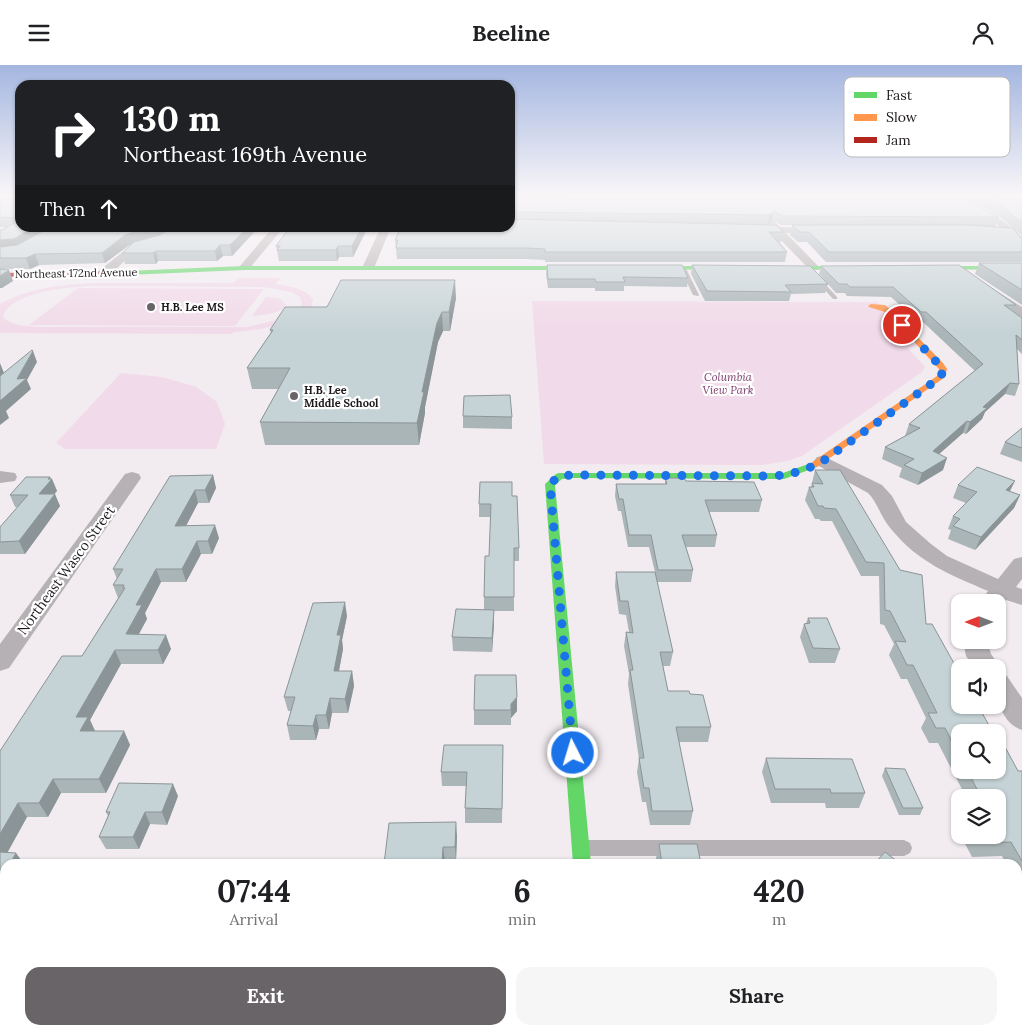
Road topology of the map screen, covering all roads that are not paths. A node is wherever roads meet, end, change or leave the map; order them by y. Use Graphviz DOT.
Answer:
graph roads {
  1 [pos="153,242"];
  2 [pos="266,242"];
  3 [pos="379,242"];
  4 [pos="789,242"];
  5 [pos="244,268"];
  6 [pos="368,268"];
  7 [pos="593,268"];
  8 [pos="633,268"];
  9 [pos="683,268"];
  10 [pos="738,268"];
  11 [pos="765,268"];
  12 [pos="811,268"];
  13 [pos="872,268"];
  14 [pos="910,268"];
  15 [pos="958,268"];
  16 [pos="1022,269"];
  17 [pos="101,274"];
  18 [pos="0,275"];
  19 [pos="696,295"];
  20 [pos="836,298"];
  21 [pos="890,313"];
  22 [pos="1022,313"];
  23 [pos="823,461"];
  24 [pos="132,478"];
  25 [pos="1022,564"];
  26 [pos="993,594"];
  27 [pos="998,594"];
  28 [pos="1006,597"];
  29 [pos="1022,598"];
  30 [pos="0,662"];
  31 [pos="1006,695"];
  32 [pos="1022,719"];
  33 [pos="904,848"];
  34 [pos="582,856"];
  1 -- 17 [label="street"];
  2 -- 5 [label="street"];
  3 -- 6 [label="street"];
  4 -- 12 [label="street"];
  5 -- 6 [label="street, Northeast 172nd Avenue"];
  5 -- 17 [label="street, Northeast 172nd Avenue"];
  6 -- 7 [label="street, Northeast 172nd Avenue"];
  8 -- 9 [label="street"];
  9 -- 10 [label="street"];
  9 -- 19 [label="lane"];
  11 -- 12 [label="street"];
  12 -- 13 [label="street"];
  12 -- 20 [label="lane"];
  14 -- 15 [label="street"];
  15 -- 16 [label="street"];
  15 -- 22 [label="street"];
  17 -- 18 [label="street, Northeast 172nd Avenue"];
  21 -- 23 [label="street"];
  23 -- 26 [label="street"];
  23 -- 34 [label="street"];
  24 -- 30 [label="street, Northeast Wasco Street"];
  25 -- 27 [label="street"];
  28 -- 29 [label="street"];
  31 -- 32 [label="street"];
  33 -- 34 [label="lane"];
}
